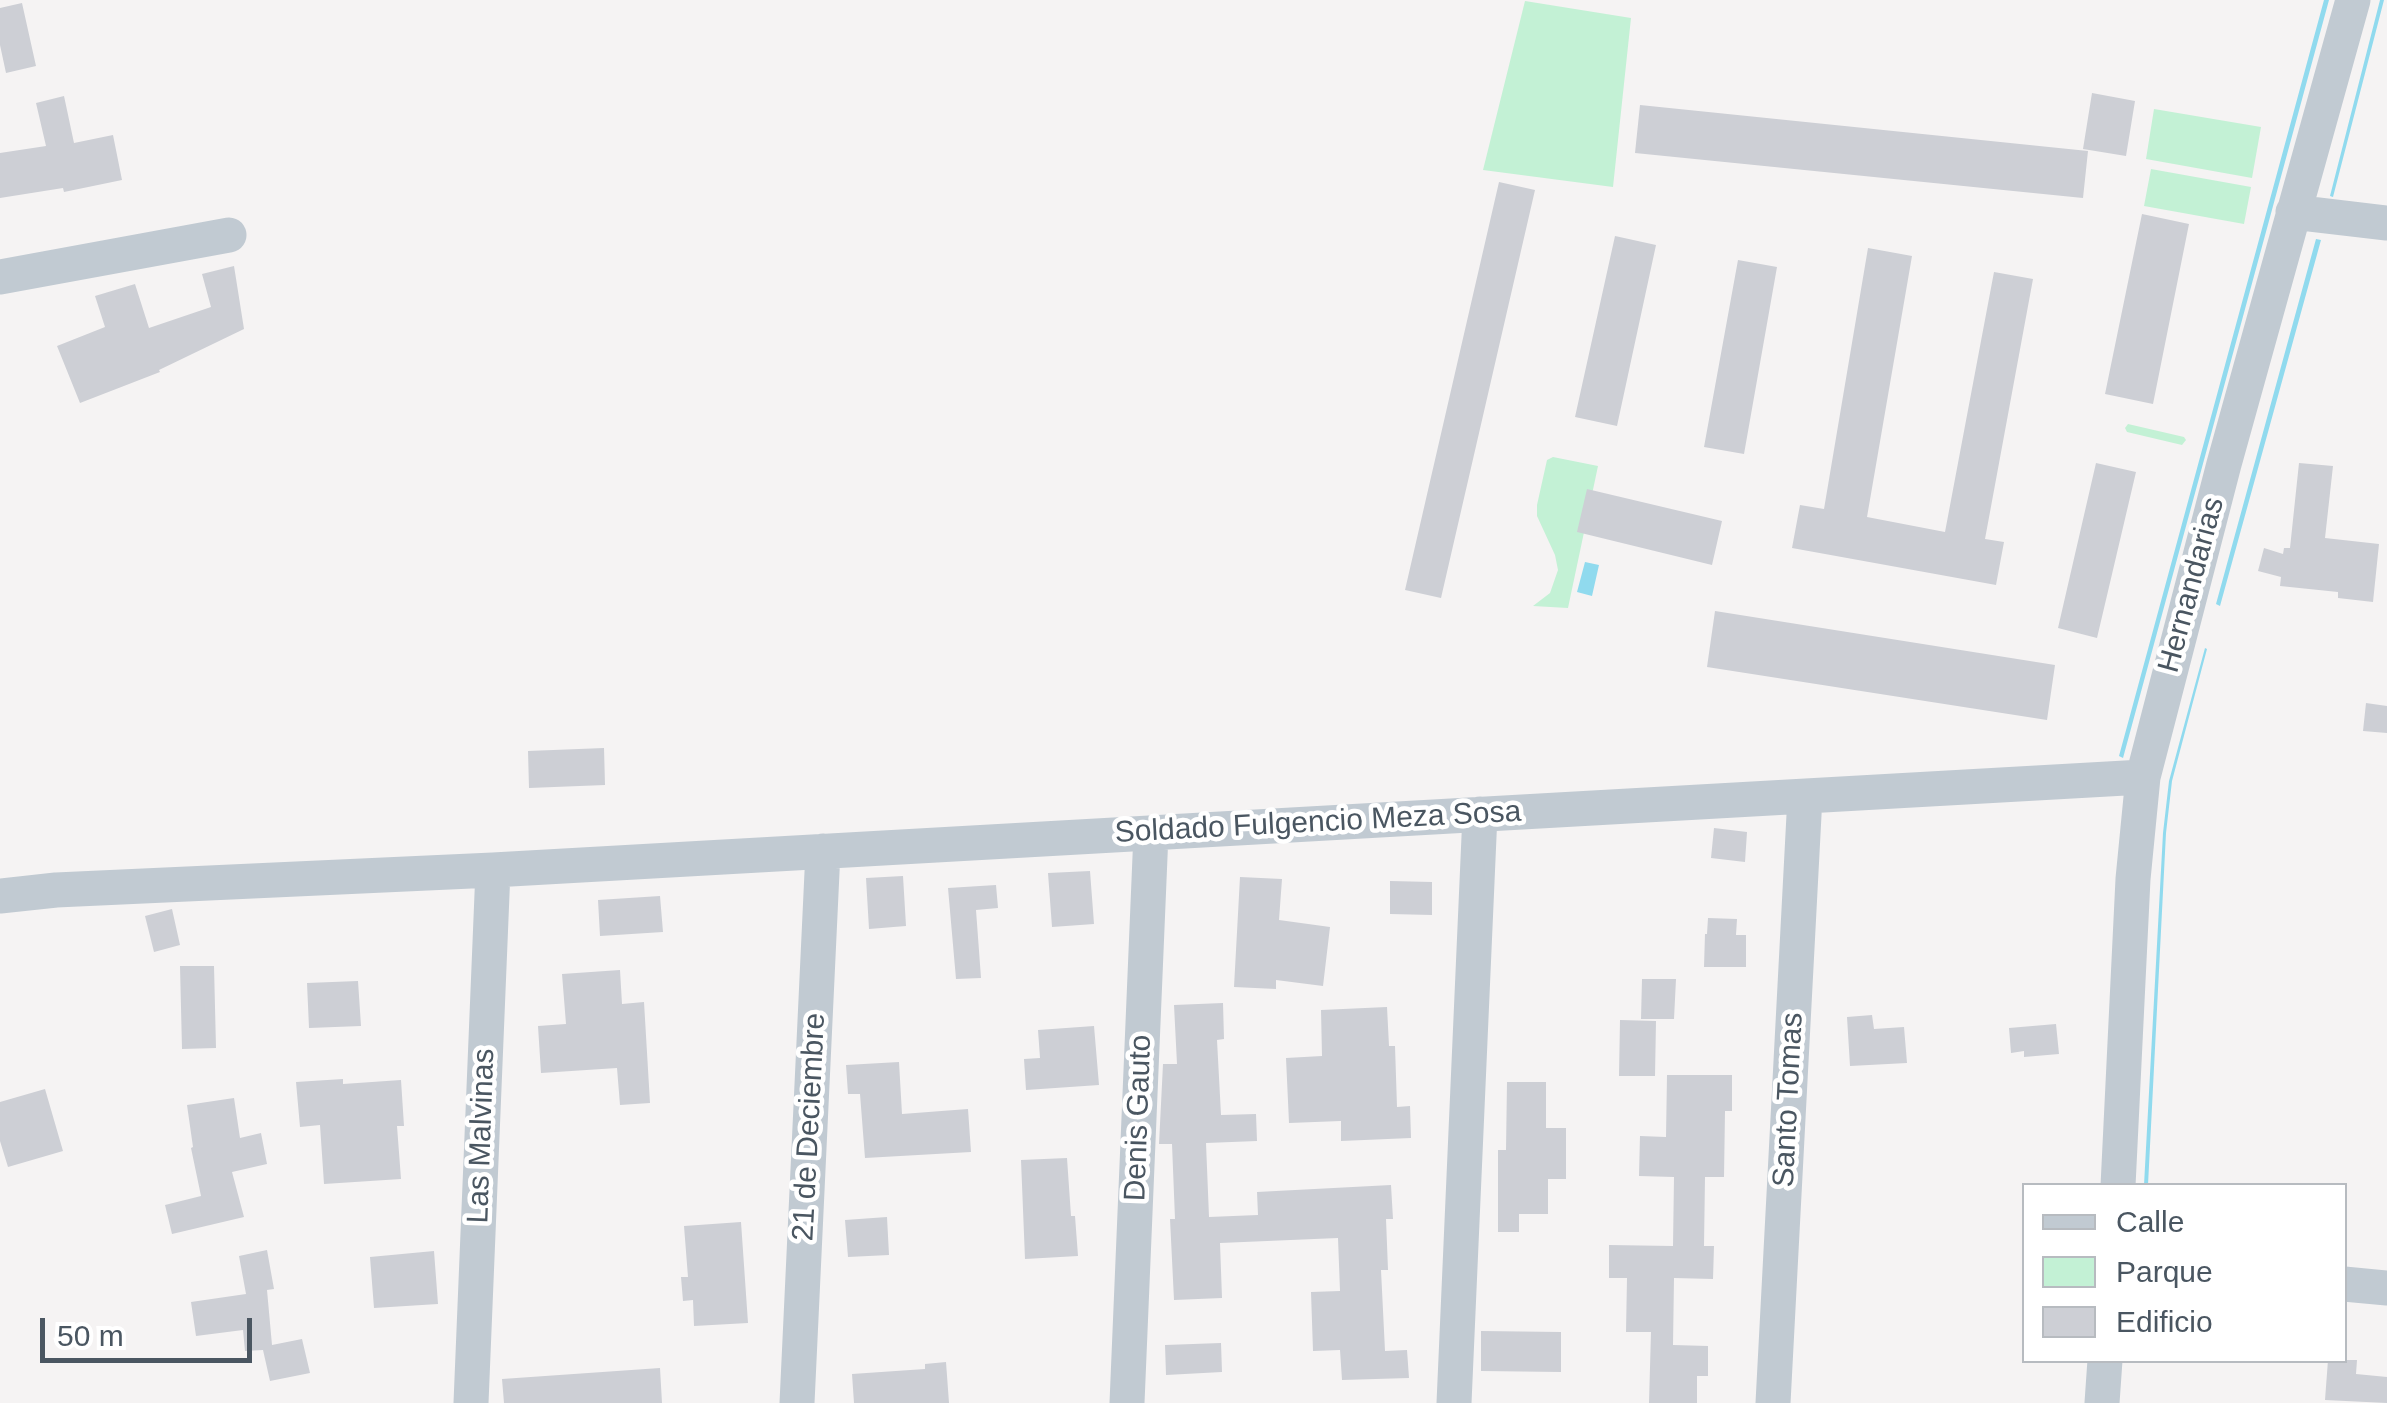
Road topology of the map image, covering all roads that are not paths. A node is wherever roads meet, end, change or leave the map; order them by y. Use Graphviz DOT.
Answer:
graph roads {
  1 [pos="2354,0"];
  2 [pos="2293,212"];
  3 [pos="2387,223"];
  4 [pos="229,235"];
  5 [pos="0,277"];
  6 [pos="2143,778"];
  7 [pos="1804,796"];
  8 [pos="1480,814"];
  9 [pos="1151,833"];
  10 [pos="822,851"];
  11 [pos="493,870"];
  12 [pos="0,896"];
  13 [pos="2118,1183"];
  14 [pos="2347,1284"];
  15 [pos="2387,1288"];
  16 [pos="2106,1363"];
  17 [pos="471,1403"];
  18 [pos="797,1403"];
  19 [pos="1128,1403"];
  20 [pos="1454,1403"];
  21 [pos="1773,1403"];
  22 [pos="2102,1403"];
  1 -- 2 [label="street, Hernandarias"];
  2 -- 3 [label="street"];
  2 -- 6 [label="street, Hernandarias"];
  4 -- 5 [label="street"];
  6 -- 7 [label="street, Soldado Fulgencio Meza Sosa"];
  6 -- 13 [label="street, Hernandarias"];
  7 -- 8 [label="street, Soldado Fulgencio Meza Sosa"];
  7 -- 21 [label="street, Santo Tomas"];
  8 -- 9 [label="street, Soldado Fulgencio Meza Sosa"];
  8 -- 20 [label="street"];
  9 -- 10 [label="street, Soldado Fulgencio Meza Sosa"];
  9 -- 19 [label="street, Denis Gauto"];
  10 -- 11 [label="street, Soldado Fulgencio Meza Sosa"];
  10 -- 18 [label="street, 21 de Deciembre"];
  11 -- 12 [label="street, Soldado Fulgencio Meza Sosa"];
  11 -- 17 [label="street, Las Malvinas"];
  14 -- 15 [label="street"];
  16 -- 22 [label="street"];
}
